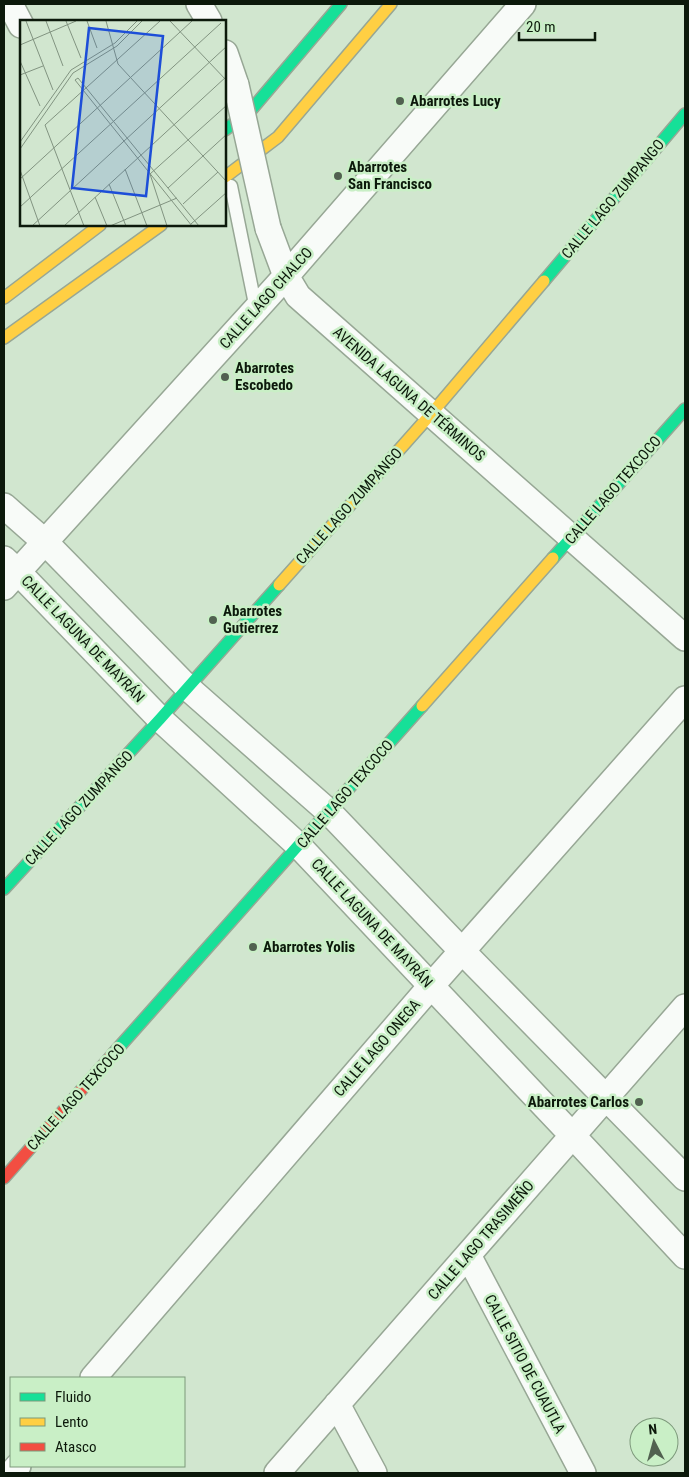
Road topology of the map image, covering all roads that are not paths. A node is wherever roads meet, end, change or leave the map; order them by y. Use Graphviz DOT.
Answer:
graph roads {
  1 [pos="10,4"];
  2 [pos="199,4"];
  3 [pos="341,4"];
  4 [pos="391,4"];
  5 [pos="523,4"];
  6 [pos="208,20"];
  7 [pos="20,23"];
  8 [pos="226,57"];
  9 [pos="685,114"];
  10 [pos="226,129"];
  11 [pos="228,182"];
  12 [pos="99,226"];
  13 [pos="160,226"];
  14 [pos="286,276"];
  15 [pos="4,298"];
  16 [pos="256,309"];
  17 [pos="4,338"];
  18 [pos="685,409"];
  19 [pos="431,414"];
  20 [pos="4,506"];
  21 [pos="572,537"];
  22 [pos="44,542"];
  23 [pos="8,573"];
  24 [pos="685,638"];
  25 [pos="188,688"];
  26 [pos="685,699"];
  27 [pos="160,719"];
  28 [pos="328,812"];
  29 [pos="299,846"];
  30 [pos="4,890"];
  31 [pos="462,951"];
  32 [pos="431,986"];
  33 [pos="685,1007"];
  34 [pos="606,1097"];
  35 [pos="572,1135"];
  36 [pos="4,1178"];
  37 [pos="685,1178"];
  38 [pos="468,1255"];
  39 [pos="685,1256"];
  40 [pos="94,1377"];
  41 [pos="337,1404"];
  42 [pos="277,1473"];
  43 [pos="374,1473"];
  44 [pos="582,1473"];
  1 -- 7 [label="street"];
  2 -- 6 [label="street"];
  3 -- 10 [label="street"];
  4 -- 11 [label="street"];
  5 -- 14 [label="street, CALLE LAGO CHALCO"];
  8 -- 14 [label="street, AVENIDA LAGUNA DE TÉRMINOS, bridge"];
  9 -- 19 [label="street, CALLE LAGO ZUMPANGO"];
  11 -- 16 [label="lane"];
  12 -- 15 [label="street"];
  13 -- 17 [label="street"];
  14 -- 16 [label="street, CALLE LAGO CHALCO"];
  14 -- 19 [label="street, AVENIDA LAGUNA DE TÉRMINOS"];
  16 -- 22 [label="street, CALLE LAGO CHALCO"];
  18 -- 21 [label="street, CALLE LAGO TEXCOCO"];
  19 -- 21 [label="street, AVENIDA LAGUNA DE TÉRMINOS"];
  19 -- 25 [label="street, CALLE LAGO ZUMPANGO"];
  20 -- 22 [label="street"];
  21 -- 24 [label="street, AVENIDA LAGUNA DE TÉRMINOS"];
  21 -- 28 [label="street, CALLE LAGO TEXCOCO"];
  22 -- 23 [label="street, CALLE LAGO CHALCO"];
  22 -- 25 [label="street"];
  23 -- 27 [label="street, CALLE LAGUNA DE MAYRÁN"];
  25 -- 27 [label="street, CALLE LAGO ZUMPANGO"];
  25 -- 28 [label="street"];
  26 -- 31 [label="street, CALLE LAGO ONEGA"];
  27 -- 29 [label="street, CALLE LAGUNA DE MAYRÁN"];
  27 -- 30 [label="street, CALLE LAGO ZUMPANGO"];
  28 -- 29 [label="street, CALLE LAGO TEXCOCO"];
  28 -- 31 [label="street"];
  29 -- 32 [label="street, CALLE LAGUNA DE MAYRÁN"];
  29 -- 36 [label="street, CALLE LAGO TEXCOCO"];
  31 -- 32 [label="street, CALLE LAGO ONEGA"];
  31 -- 34 [label="street"];
  32 -- 35 [label="street, CALLE LAGUNA DE MAYRÁN"];
  32 -- 40 [label="street, CALLE LAGO ONEGA"];
  33 -- 34 [label="street, CALLE LAGO TRASIMEÑO"];
  34 -- 35 [label="street, CALLE LAGO TRASIMEÑO"];
  34 -- 37 [label="street"];
  35 -- 38 [label="street, CALLE LAGO TRASIMEÑO"];
  35 -- 39 [label="street, CALLE LAGUNA DE MAYRÁN"];
  38 -- 41 [label="street, CALLE LAGO TRASIMEÑO"];
  38 -- 44 [label="street, CALLE SITIO DE CUAUTLA"];
  41 -- 42 [label="street, CALLE LAGO TRASIMEÑO"];
  41 -- 43 [label="street"];
}
